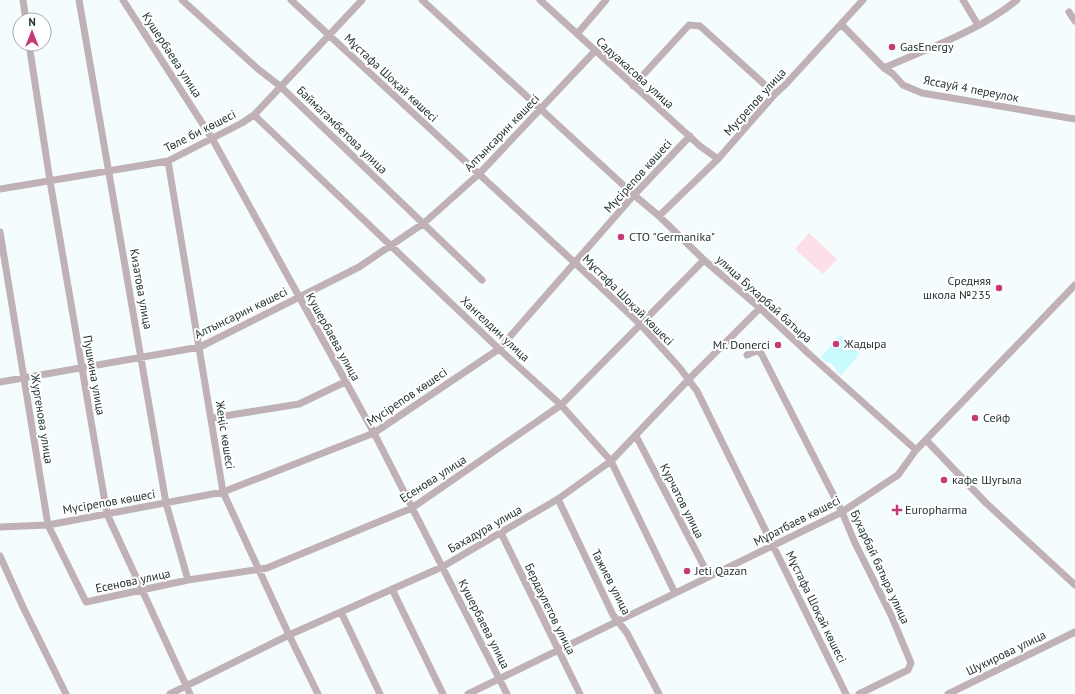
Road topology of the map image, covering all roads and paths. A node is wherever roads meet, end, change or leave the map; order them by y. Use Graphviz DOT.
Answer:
graph roads {
  1 [pos="23,0"];
  2 [pos="79,0"];
  3 [pos="123,0"];
  4 [pos="182,0"];
  5 [pos="291,0"];
  6 [pos="362,0"];
  7 [pos="422,0"];
  8 [pos="540,0"];
  9 [pos="606,0"];
  10 [pos="863,0"];
  11 [pos="963,0"];
  12 [pos="1017,0"];
  13 [pos="25,12"];
  14 [pos="1069,12"];
  15 [pos="1075,21"];
  16 [pos="841,24"];
  17 [pos="978,25"];
  18 [pos="577,34"];
  19 [pos="328,35"];
  20 [pos="595,51"];
  21 [pos="30,52"];
  22 [pos="884,68"];
  23 [pos="280,86"];
  24 [pos="633,86"];
  25 [pos="775,94"];
  26 [pos="540,109"];
  27 [pos="254,115"];
  28 [pos="1075,119"];
  29 [pos="690,136"];
  30 [pos="212,139"];
  31 [pos="718,159"];
  32 [pos="168,161"];
  33 [pos="109,171"];
  34 [pos="479,174"];
  35 [pos="50,181"];
  36 [pos="0,189"];
  37 [pos="634,195"];
  38 [pos="659,216"];
  39 [pos="424,223"];
  40 [pos="0,232"];
  41 [pos="391,245"];
  42 [pos="704,260"];
  43 [pos="575,263"];
  44 [pos="482,280"];
  45 [pos="1075,285"];
  46 [pos="298,298"];
  47 [pos="760,308"];
  48 [pos="640,324"];
  49 [pos="200,347"];
  50 [pos="499,348"];
  51 [pos="747,355"];
  52 [pos="141,358"];
  53 [pos="81,368"];
  54 [pos="24,378"];
  55 [pos="689,379"];
  56 [pos="0,382"];
  57 [pos="345,382"];
  58 [pos="561,405"];
  59 [pos="212,418"];
  60 [pos="374,434"];
  61 [pos="636,436"];
  62 [pos="926,440"];
  63 [pos="916,450"];
  64 [pos="611,461"];
  65 [pos="223,492"];
  66 [pos="558,499"];
  67 [pos="166,503"];
  68 [pos="412,508"];
  69 [pos="842,512"];
  70 [pos="107,514"];
  71 [pos="48,525"];
  72 [pos="0,527"];
  73 [pos="501,533"];
  74 [pos="773,546"];
  75 [pos="0,556"];
  76 [pos="442,567"];
  77 [pos="259,569"];
  78 [pos="708,576"];
  79 [pos="188,580"];
  80 [pos="1075,585"];
  81 [pos="392,589"];
  82 [pos="142,590"];
  83 [pos="675,593"];
  84 [pos="86,602"];
  85 [pos="341,612"];
  86 [pos="617,620"];
  87 [pos="1075,632"];
  88 [pos="289,635"];
  89 [pos="558,650"];
  90 [pos="499,678"];
  91 [pos="186,686"];
  92 [pos="66,694"];
  93 [pos="170,694"];
  94 [pos="190,694"];
  95 [pos="318,694"];
  96 [pos="380,694"];
  97 [pos="443,694"];
  98 [pos="468,694"];
  99 [pos="507,694"];
  100 [pos="580,694"];
  101 [pos="659,694"];
  102 [pos="846,694"];
  103 [pos="859,694"];
  104 [pos="948,694"];
  1 -- 13 [label="street"];
  2 -- 33 [label="street, Кизатова улица"];
  3 -- 30 [label="street, Кушербаева улица"];
  4 -- 23 [label="street, Баймагамбетова улица"];
  5 -- 19 [label="street, Мұстафа Шоқай көшесі"];
  6 -- 19 [label="street, Төле би көшесі"];
  7 -- 26 [label="street, улица Бухарбай батыра"];
  8 -- 18 [label="street, Садуакасова улица"];
  9 -- 18 [label="street"];
  10 -- 16 [label="street, Мусрепов улица"];
  11 -- 17 [label="street"];
  12 -- 17 [label="street"];
  14 -- 15 [label="street"];
  16 -- 22 [label="street, Яссауй 4 переулок"];
  16 -- 25 [label="street, Мусрепов улица"];
  17 -- 22 [label="street"];
  18 -- 20 [label="street, Садуакасова улица"];
  19 -- 23 [label="street, Төле би көшесі"];
  19 -- 34 [label="street, Мұстафа Шоқай көшесі"];
  20 -- 24 [label="street, Садуакасова улица"];
  20 -- 26 [label="street, Алтынсарин көшесі"];
  21 -- 35 [label="street, Пушкина улица"];
  22 -- 28 [label="street, Яссауй 4 переулок"];
  23 -- 27 [label="street, Төле би көшесі"];
  23 -- 39 [label="street, Баймагамбетова улица"];
  24 -- 25 [label="street"];
  24 -- 29 [label="street, Садуакасова улица"];
  25 -- 31 [label="street, Мусрепов улица"];
  26 -- 34 [label="street, Алтынсарин көшесі"];
  26 -- 37 [label="street, улица Бухарбай батыра"];
  27 -- 30 [label="street, Төле би көшесі"];
  27 -- 41 [label="street, Хангелдин улица"];
  29 -- 31 [label="street, Садуакасова улица"];
  29 -- 37 [label="street, Мүсірепов көшесі"];
  30 -- 32 [label="street, Төле би көшесі"];
  30 -- 46 [label="street, Кушербаева улица"];
  31 -- 38 [label="street, Мусрепов улица"];
  32 -- 33 [label="street, Төле би көшесі"];
  32 -- 49 [label="street, Жеңіс көшесі"];
  33 -- 35 [label="street, Төле би көшесі"];
  33 -- 52 [label="street, Кизатова улица"];
  34 -- 39 [label="street, Алтынсарин көшесі"];
  34 -- 43 [label="street, Мұстафа Шоқай көшесі"];
  35 -- 36 [label="street, Төле би көшесі"];
  35 -- 53 [label="street, Пушкина улица"];
  37 -- 38 [label="street, улица Бухарбай батыра"];
  37 -- 43 [label="street, Мүсірепов көшесі"];
  38 -- 42 [label="street, улица Бухарбай батыра"];
  39 -- 41 [label="street, Алтынсарин көшесі"];
  39 -- 44 [label="street, Баймагамбетова улица"];
  40 -- 54 [label="street, Жургенова улица"];
  41 -- 46 [label="street, Алтынсарин көшесі"];
  41 -- 50 [label="street, Хангелдин улица"];
  42 -- 47 [label="street, улица Бухарбай батыра"];
  42 -- 48 [label="street, Есенова улица"];
  43 -- 48 [label="street, Мұстафа Шоқай көшесі"];
  43 -- 50 [label="street, Мүсірепов көшесі"];
  45 -- 62 [label="street, Мұратбаев көшесі"];
  46 -- 49 [label="street, Алтынсарин көшесі"];
  46 -- 57 [label="street, Кушербаева улица"];
  47 -- 55 [label="street, Бахадура улица"];
  47 -- 63 [label="street, улица Бухарбай батыра"];
  48 -- 55 [label="street, Мұстафа Шоқай көшесі"];
  48 -- 58 [label="street, Есенова улица"];
  49 -- 52 [label="street, Алтынсарин көшесі"];
  49 -- 59 [label="street, Жеңіс көшесі"];
  50 -- 58 [label="street, Хангелдин улица"];
  50 -- 60 [label="street, Мүсірепов көшесі"];
  51 -- 69 [label="street, Бухарбай батыра улица"];
  52 -- 53 [label="street, Алтынсарин көшесі"];
  52 -- 67 [label="street, Кизатова улица"];
  53 -- 54 [label="street, Алтынсарин көшесі"];
  53 -- 70 [label="street, Пушкина улица"];
  54 -- 56 [label="street, Алтынсарин көшесі"];
  54 -- 71 [label="street, Жургенова улица"];
  55 -- 61 [label="street, Бахадура улица"];
  55 -- 74 [label="street, Мұстафа Шоқай көшесі"];
  57 -- 59 [label="street"];
  57 -- 60 [label="street, Кушербаева улица"];
  58 -- 64 [label="street, Хангелдин улица"];
  58 -- 68 [label="street, Есенова улица"];
  59 -- 65 [label="street, Жеңіс көшесі"];
  60 -- 65 [label="street, Мүсірепов көшесі"];
  60 -- 68 [label="street, Кушербаева улица"];
  61 -- 64 [label="street, Бахадура улица"];
  61 -- 78 [label="street, Курчатов улица"];
  62 -- 63 [label="street, Мұратбаев көшесі"];
  62 -- 80 [label="street"];
  63 -- 69 [label="street, Мұратбаев көшесі"];
  64 -- 66 [label="street, Бахадура улица"];
  64 -- 83 [label="street, Хангелдин улица"];
  65 -- 67 [label="street, Мүсірепов көшесі"];
  65 -- 77 [label="street, Жеңіс көшесі"];
  66 -- 73 [label="street, Бахадура улица"];
  66 -- 86 [label="street, Тажиев улица"];
  67 -- 70 [label="street, Мүсірепов көшесі"];
  67 -- 79 [label="street, Кизатова улица"];
  68 -- 76 [label="street, Кушербаева улица"];
  68 -- 77 [label="street, Есенова улица"];
  69 -- 74 [label="street, Мұратбаев көшесі"];
  69 -- 103 [label="street, Бухарбай батыра улица"];
  70 -- 71 [label="street, Мүсірепов көшесі"];
  70 -- 82 [label="street, Пушкина улица"];
  71 -- 72 [label="street, Мүсірепов көшесі"];
  71 -- 84 [label="street, Жургенова улица"];
  73 -- 76 [label="street, Бахадура улица"];
  73 -- 89 [label="street, Бердаулетов улица"];
  74 -- 78 [label="street, Мұратбаев көшесі"];
  74 -- 102 [label="street, Мұстафа Шоқай көшесі"];
  75 -- 92 [label="street"];
  76 -- 81 [label="street, Бахадура улица"];
  76 -- 90 [label="street, Кушербаева улица"];
  77 -- 79 [label="street, Есенова улица"];
  77 -- 88 [label="street, Жеңіс көшесі"];
  78 -- 83 [label="street, Мұратбаев көшесі"];
  79 -- 82 [label="street, Есенова улица"];
  81 -- 85 [label="street, Бахадура улица"];
  81 -- 97 [label="street"];
  82 -- 84 [label="street, Есенова улица"];
  82 -- 91 [label="street, Пушкина улица"];
  83 -- 86 [label="street, Мұратбаев көшесі"];
  85 -- 88 [label="street, Бахадура улица"];
  85 -- 96 [label="street"];
  86 -- 89 [label="street, Мұратбаев көшесі"];
  86 -- 101 [label="street, Тажиев улица"];
  87 -- 104 [label="street, Шукирова улица"];
  88 -- 91 [label="street, Бахадура улица"];
  88 -- 95 [label="street, Жеңіс көшесі"];
  89 -- 90 [label="street, Мұратбаев көшесі"];
  89 -- 100 [label="street, Бердаулетов улица"];
  90 -- 98 [label="street, Мұратбаев көшесі"];
  90 -- 99 [label="street, Кушербаева улица"];
  91 -- 93 [label="street, Бахадура улица"];
  91 -- 94 [label="street, Пушкина улица"];
}
